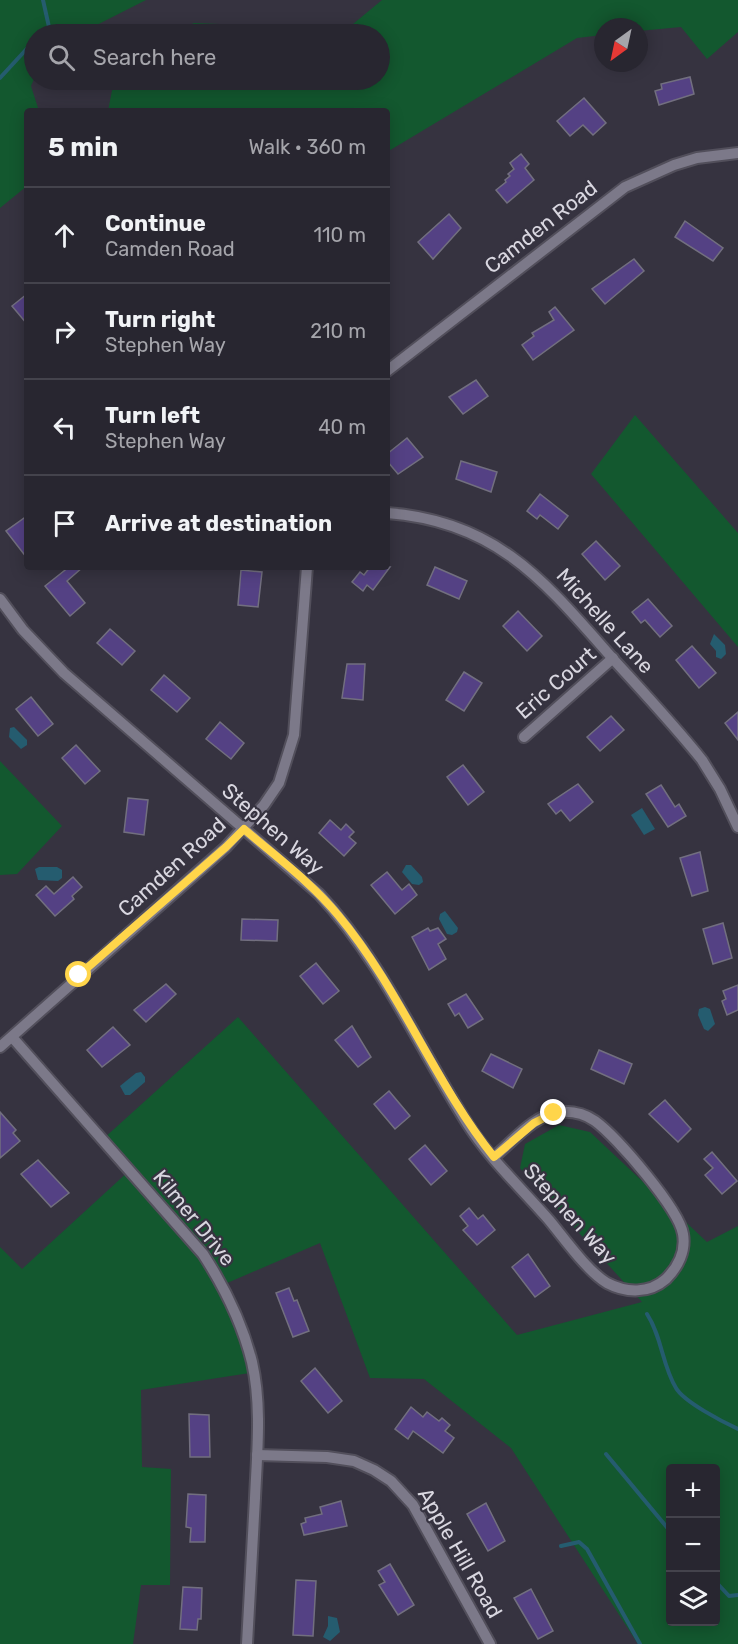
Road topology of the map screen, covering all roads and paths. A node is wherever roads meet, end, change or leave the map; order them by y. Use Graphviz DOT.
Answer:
graph roads {
  1 [pos="738,153"];
  2 [pos="390,369"];
  3 [pos="390,513"];
  4 [pos="307,570"];
  5 [pos="0,599"];
  6 [pos="613,658"];
  7 [pos="524,737"];
  8 [pos="738,827"];
  9 [pos="244,829"];
  10 [pos="12,1037"];
  11 [pos="0,1047"];
  12 [pos="494,1157"];
  13 [pos="257,1455"];
  14 [pos="247,1644"];
  15 [pos="490,1644"];
  1 -- 2 [label="street, Camden Road"];
  3 -- 6 [label="street, Michelle Lane"];
  4 -- 9 [label="street, Camden Road"];
  5 -- 9 [label="street, Stephen Way"];
  6 -- 7 [label="street, Eric Court"];
  6 -- 8 [label="street, Michelle Lane"];
  9 -- 10 [label="street, Camden Road"];
  9 -- 12 [label="street, Stephen Way"];
  10 -- 11 [label="street, Camden Road"];
  10 -- 13 [label="street, Kilmer Drive"];
  12 -- 12 [label="street, Stephen Way"];
  13 -- 14 [label="street, Kilmer Drive"];
  13 -- 15 [label="street, Apple Hill Road"];
}
